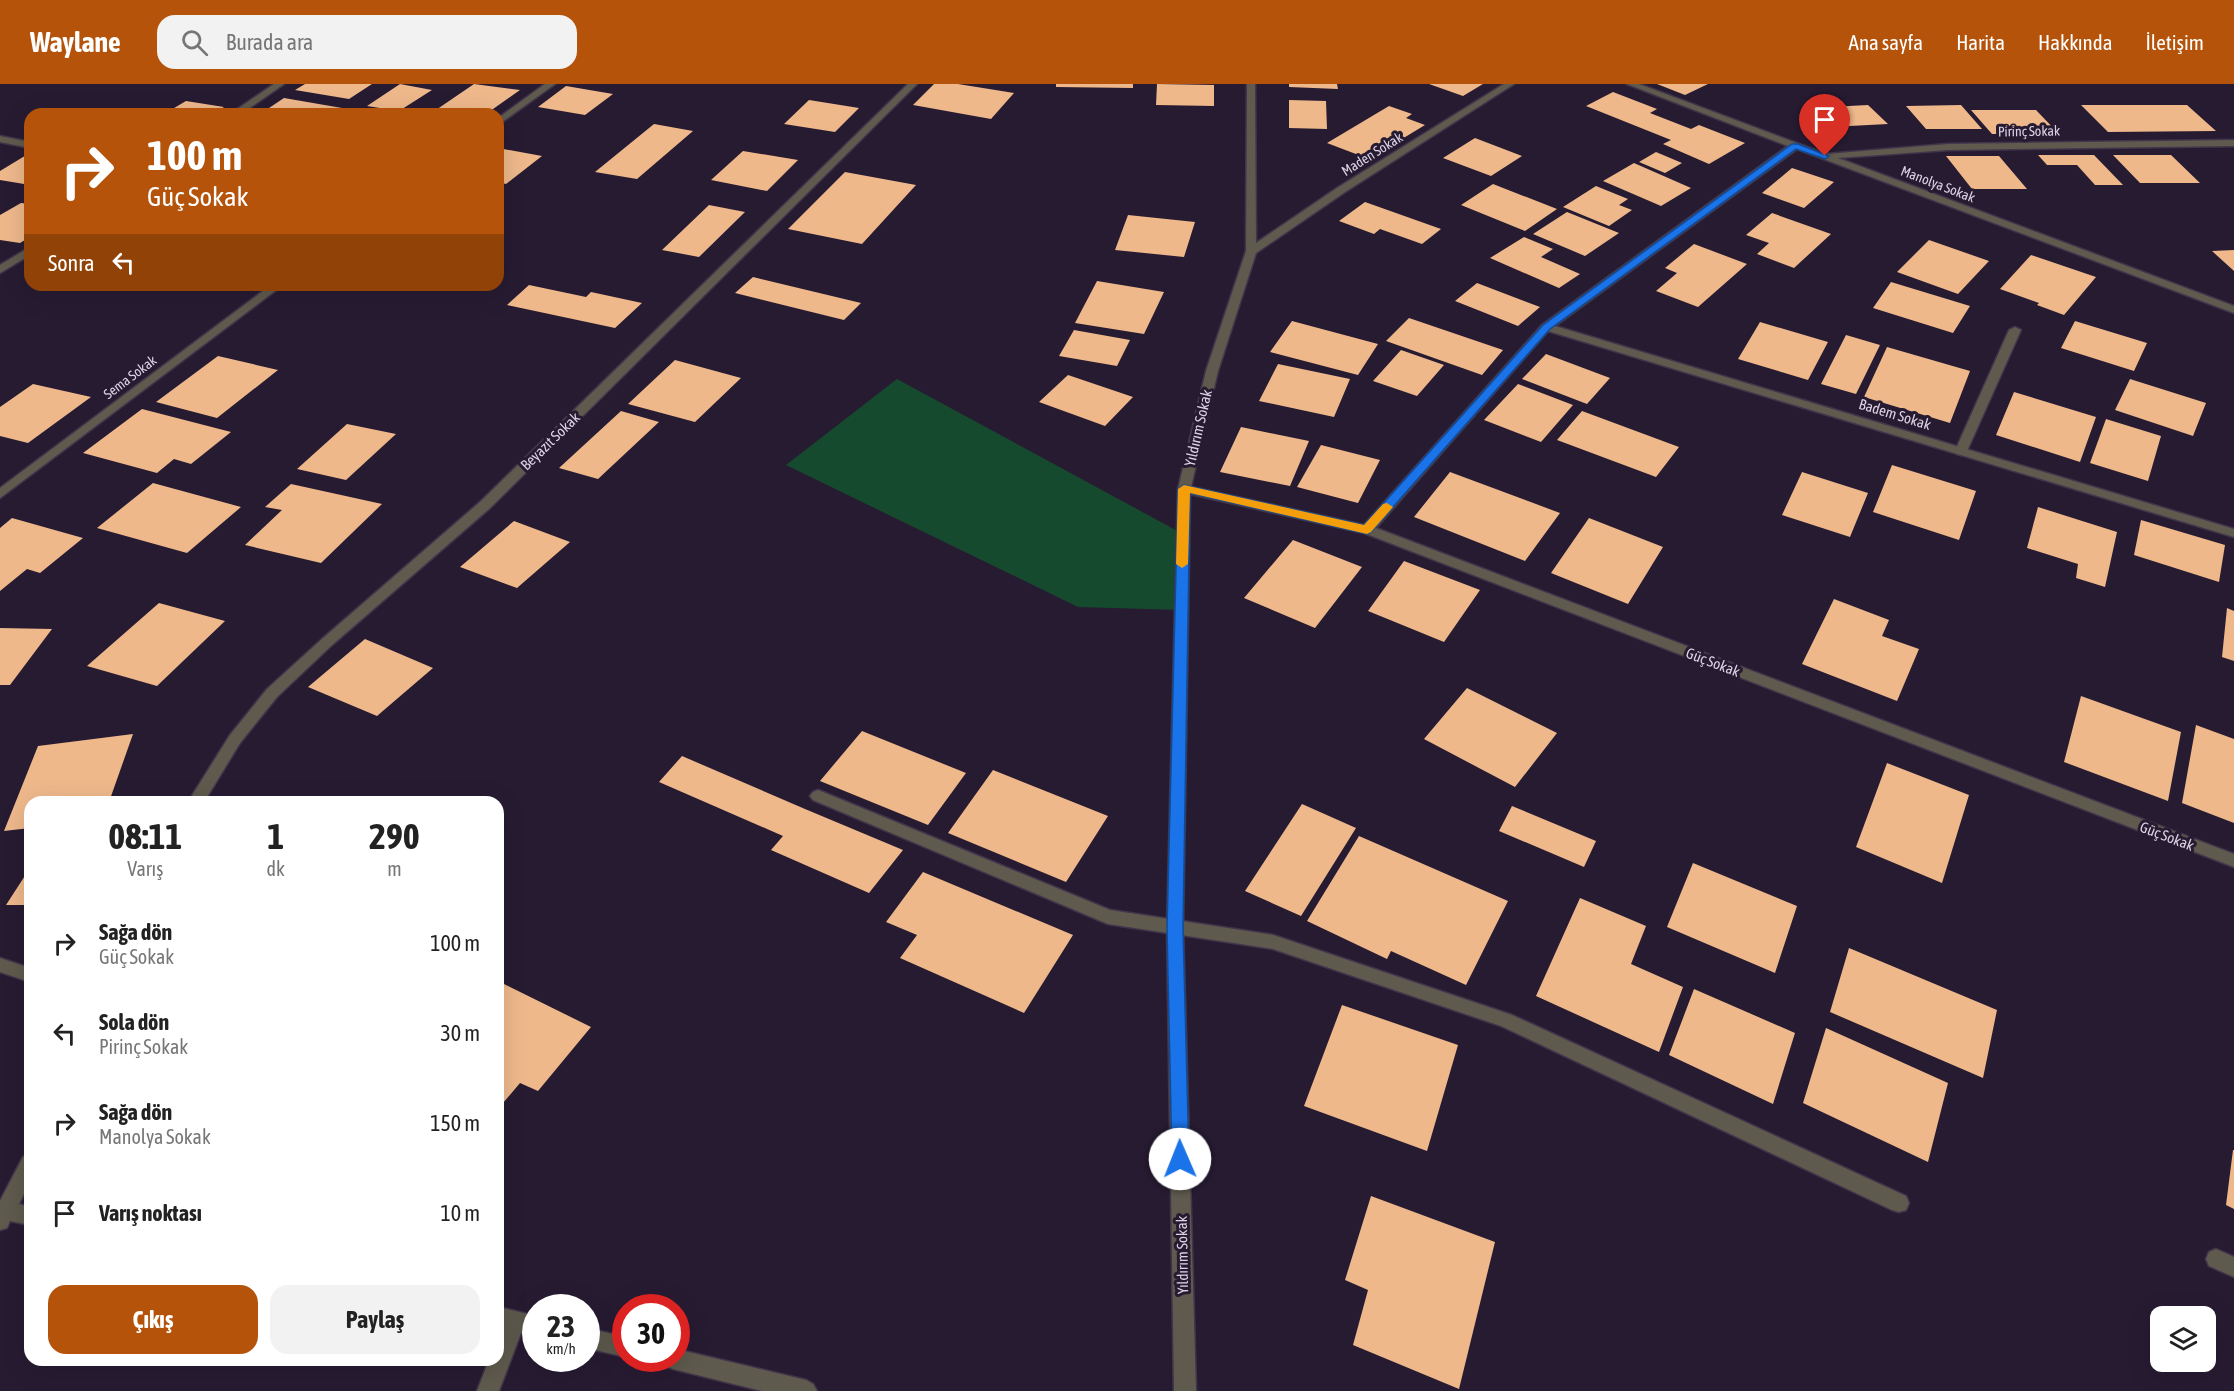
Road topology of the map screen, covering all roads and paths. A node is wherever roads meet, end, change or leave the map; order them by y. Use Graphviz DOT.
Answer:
graph roads {
  1 [pos="280,84"];
  2 [pos="551,84"];
  3 [pos="913,84"];
  4 [pos="1251,84"];
  5 [pos="1510,84"];
  6 [pos="1631,84"];
  7 [pos="244,108"];
  8 [pos="504,118"];
  9 [pos="0,139"];
  10 [pos="2234,143"];
  11 [pos="24,144"];
  12 [pos="1795,146"];
  13 [pos="1825,156"];
  14 [pos="1251,251"];
  15 [pos="24,254"];
  16 [pos="0,270"];
  17 [pos="270,291"];
  18 [pos="2234,310"];
  19 [pos="1546,327"];
  20 [pos="2015,330"];
  21 [pos="1961,451"];
  22 [pos="1184,489"];
  23 [pos="0,494"];
  24 [pos="1367,530"];
  25 [pos="2234,533"];
  26 [pos="200,796"];
  27 [pos="818,796"];
  28 [pos="2234,861"];
  29 [pos="1175,928"];
  30 [pos="0,965"];
  31 [pos="24,973"];
  32 [pos="24,1175"];
  33 [pos="1899,1203"];
  34 [pos="3,1216"];
  35 [pos="24,1216"];
  36 [pos="506,1319"];
  37 [pos="522,1323"];
  38 [pos="690,1363"];
  39 [pos="494,1366"];
  40 [pos="488,1391"];
  41 [pos="806,1391"];
  42 [pos="1185,1391"];
  1 -- 7 [label="street"];
  2 -- 8 [label="street"];
  3 -- 26 [label="street, Beyazıt Sokak"];
  4 -- 14 [label="street, Yıldırım Sokak"];
  5 -- 14 [label="street, Maden Sokak"];
  6 -- 12 [label="street, Manolya Sokak"];
  9 -- 11 [label="street"];
  10 -- 13 [label="street, Pirinç Sokak"];
  12 -- 13 [label="street, Manolya Sokak"];
  12 -- 19 [label="street"];
  13 -- 18 [label="street, Manolya Sokak"];
  14 -- 22 [label="street, Yıldırım Sokak"];
  15 -- 16 [label="street"];
  17 -- 23 [label="street, Sema Sokak"];
  19 -- 21 [label="street, Badem Sokak"];
  19 -- 24 [label="street"];
  20 -- 21 [label="street"];
  21 -- 25 [label="street, Badem Sokak"];
  22 -- 24 [label="street, Güç Sokak"];
  22 -- 29 [label="street, Yıldırım Sokak"];
  24 -- 28 [label="street, Güç Sokak"];
  27 -- 29 [label="street"];
  29 -- 33 [label="street"];
  29 -- 42 [label="street, Yıldırım Sokak"];
  30 -- 31 [label="street"];
  32 -- 34 [label="street"];
  34 -- 35 [label="street"];
  36 -- 37 [label="street"];
  38 -- 41 [label="street"];
  39 -- 40 [label="street"];
}
